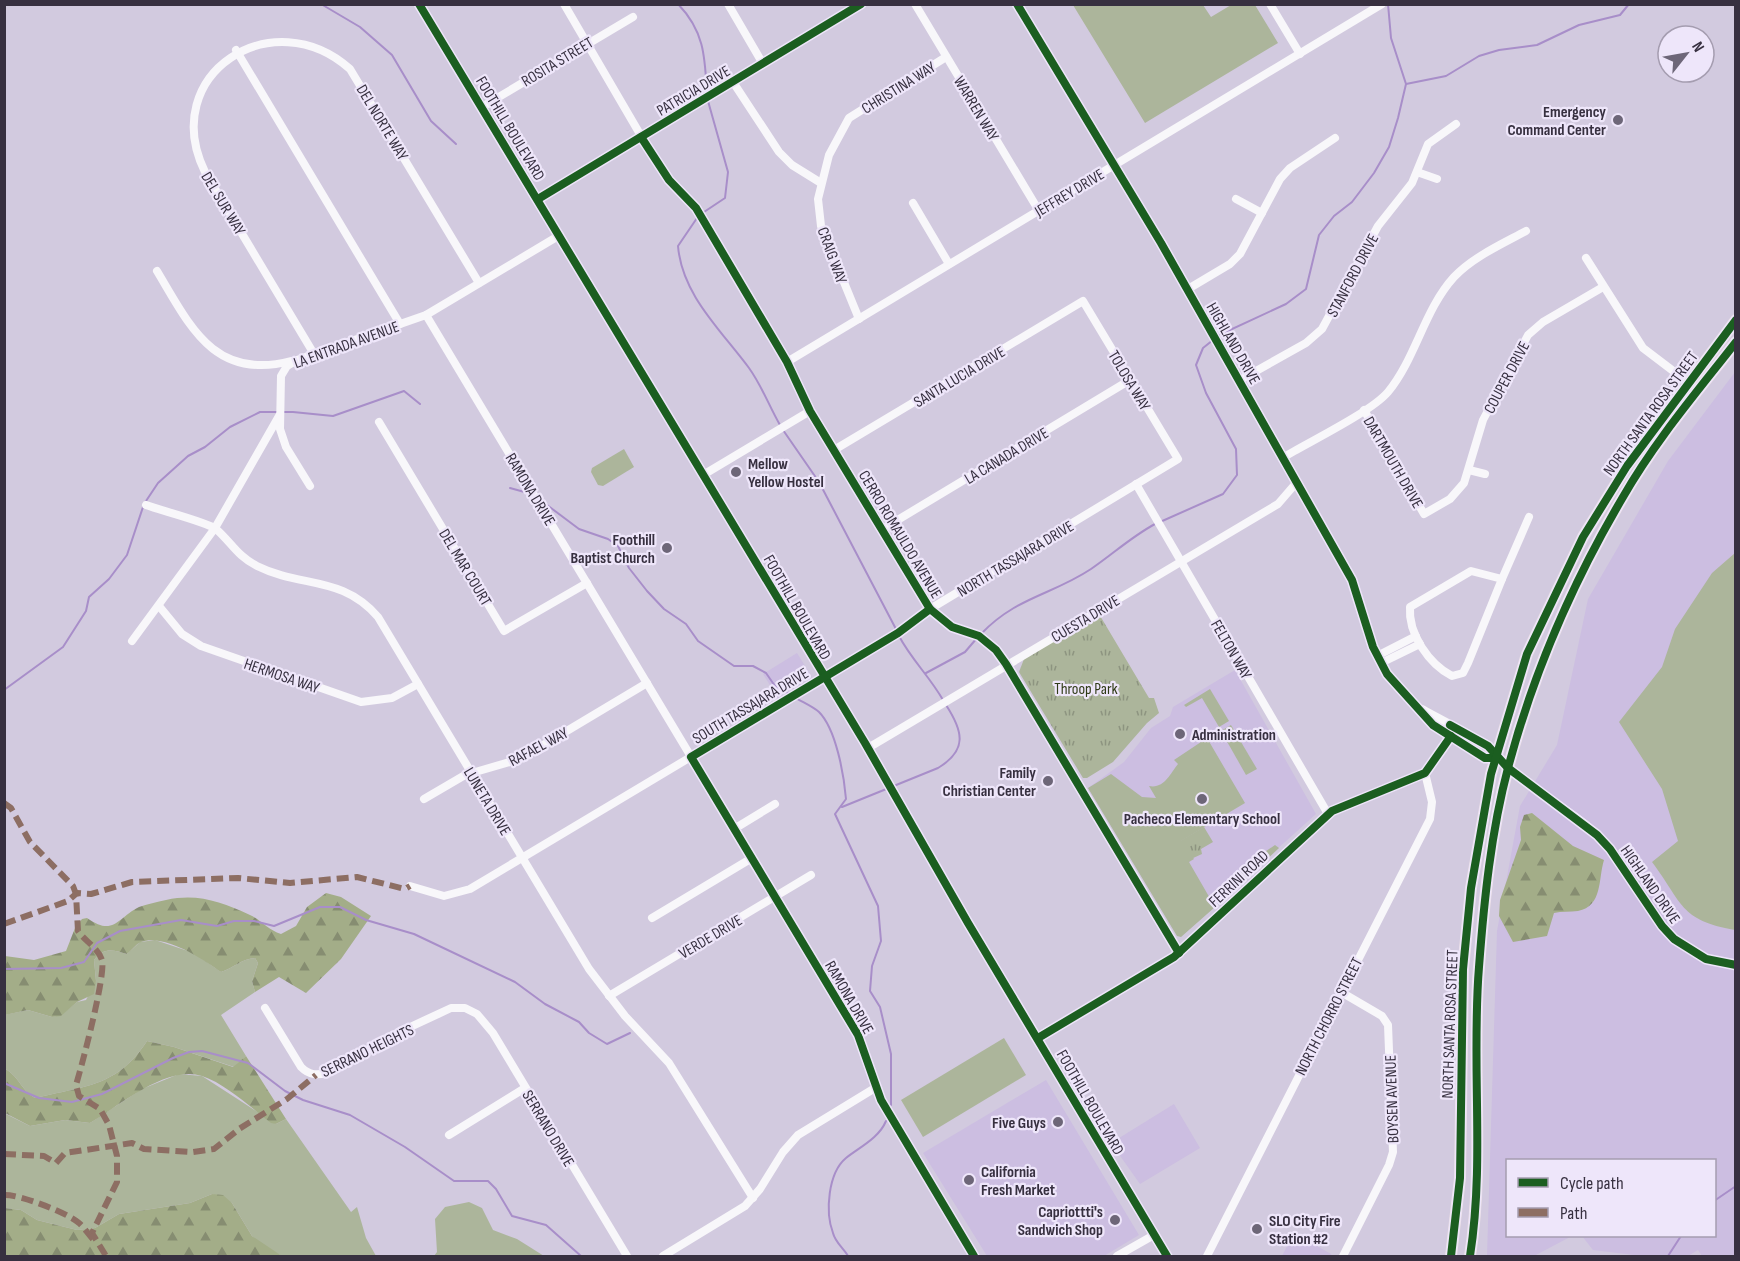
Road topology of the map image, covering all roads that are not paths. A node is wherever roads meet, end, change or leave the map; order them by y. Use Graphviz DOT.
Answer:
graph roads {
  1 [pos="419,4"];
  2 [pos="564,4"];
  3 [pos="728,4"];
  4 [pos="861,4"];
  5 [pos="915,4"];
  6 [pos="1017,4"];
  7 [pos="1270,4"];
  8 [pos="1376,6"];
  9 [pos="633,17"];
  10 [pos="587,43"];
  11 [pos="236,50"];
  12 [pos="1300,54"];
  13 [pos="946,57"];
  14 [pos="763,63"];
  15 [pos="733,82"];
  16 [pos="482,106"];
  17 [pos="1456,124"];
  18 [pos="641,136"];
  19 [pos="1335,138"];
  20 [pos="1113,166"];
  21 [pos="1417,172"];
  22 [pos="1437,179"];
  23 [pos="821,183"];
  24 [pos="538,199"];
  25 [pos="1236,200"];
  26 [pos="913,203"];
  27 [pos="1039,211"];
  28 [pos="1262,213"];
  29 [pos="1526,231"];
  30 [pos="560,235"];
  31 [pos="1586,258"];
  32 [pos="949,264"];
  33 [pos="157,271"];
  34 [pos="479,284"];
  35 [pos="1603,287"];
  36 [pos="1188,289"];
  37 [pos="1083,301"];
  38 [pos="426,315"];
  39 [pos="858,319"];
  40 [pos="1736,320"];
  41 [pos="400,324"];
  42 [pos="1736,342"];
  43 [pos="314,354"];
  44 [pos="297,360"];
  45 [pos="787,362"];
  46 [pos="1130,380"];
  47 [pos="1240,381"];
  48 [pos="1693,386"];
  49 [pos="1364,410"];
  50 [pos="810,411"];
  51 [pos="280,413"];
  52 [pos="379,422"];
  53 [pos="834,450"];
  54 [pos="1284,456"];
  55 [pos="1178,459"];
  56 [pos="1470,470"];
  57 [pos="1485,474"];
  58 [pos="704,475"];
  59 [pos="1297,483"];
  60 [pos="1136,484"];
  61 [pos="310,486"];
  62 [pos="146,505"];
  63 [pos="1424,514"];
  64 [pos="1529,517"];
  65 [pos="215,528"];
  66 [pos="881,530"];
  67 [pos="1181,561"];
  68 [pos="1502,579"];
  69 [pos="587,583"];
  70 [pos="159,606"];
  71 [pos="930,609"];
  72 [pos="1418,640"];
  73 [pos="132,641"];
  74 [pos="1379,659"];
  75 [pos="1006,664"];
  76 [pos="823,677"];
  77 [pos="647,683"];
  78 [pos="418,684"];
  79 [pos="1411,702"];
  80 [pos="1451,736"];
  81 [pos="868,748"];
  82 [pos="691,757"];
  83 [pos="1496,758"];
  84 [pos="1508,768"];
  85 [pos="471,772"];
  86 [pos="1425,773"];
  87 [pos="424,800"];
  88 [pos="775,804"];
  89 [pos="1328,814"];
  90 [pos="734,829"];
  91 [pos="522,858"];
  92 [pos="752,858"];
  93 [pos="811,875"];
  94 [pos="410,886"];
  95 [pos="775,897"];
  96 [pos="652,918"];
  97 [pos="1179,952"];
  98 [pos="1736,965"];
  99 [pos="1341,992"];
  100 [pos="609,996"];
  101 [pos="265,1008"];
  102 [pos="465,1008"];
  103 [pos="1038,1038"];
  104 [pos="525,1088"];
  105 [pos="875,1088"];
  106 [pos="448,1135"];
  107 [pos="753,1198"];
  108 [pos="1154,1234"];
  109 [pos="627,1257"];
  110 [pos="663,1257"];
  111 [pos="974,1257"];
  112 [pos="1117,1257"];
  113 [pos="1167,1257"];
  114 [pos="1207,1257"];
  115 [pos="1343,1257"];
  116 [pos="1451,1257"];
  117 [pos="1470,1257"];
  1 -- 16 [label="street, FOOTHILL BOULEVARD"];
  2 -- 10 [label="street, CERRO ROMAULDO AVENUE"];
  3 -- 14 [label="street"];
  4 -- 14 [label="street, PATRICIA DRIVE"];
  5 -- 13 [label="street, WARREN WAY"];
  6 -- 20 [label="street, HIGHLAND DRIVE"];
  7 -- 12 [label="street"];
  8 -- 12 [label="street, JEFFREY DRIVE"];
  9 -- 10 [label="street, ROSITA STREET"];
  10 -- 16 [label="street, ROSITA STREET"];
  10 -- 18 [label="street, CERRO ROMAULDO AVENUE"];
  11 -- 34 [label="street, DEL NORTE WAY"];
  11 -- 41 [label="street"];
  11 -- 43 [label="street, DEL SUR WAY"];
  12 -- 20 [label="street, JEFFREY DRIVE"];
  13 -- 23 [label="street, CHRISTINA WAY"];
  13 -- 27 [label="street, WARREN WAY"];
  14 -- 15 [label="street, PATRICIA DRIVE"];
  15 -- 18 [label="street, PATRICIA DRIVE"];
  15 -- 23 [label="street"];
  16 -- 24 [label="street, FOOTHILL BOULEVARD"];
  17 -- 21 [label="street, STANFORD DRIVE"];
  18 -- 24 [label="street, PATRICIA DRIVE"];
  18 -- 45 [label="street, CERRO ROMAULDO AVENUE"];
  19 -- 28 [label="street"];
  20 -- 27 [label="street, JEFFREY DRIVE"];
  20 -- 36 [label="street, HIGHLAND DRIVE"];
  21 -- 22 [label="street"];
  21 -- 47 [label="street, STANFORD DRIVE"];
  23 -- 39 [label="street, CRAIG WAY"];
  24 -- 30 [label="street, FOOTHILL BOULEVARD"];
  25 -- 28 [label="street"];
  26 -- 32 [label="street"];
  27 -- 32 [label="street, JEFFREY DRIVE"];
  28 -- 36 [label="street"];
  29 -- 49 [label="street"];
  30 -- 34 [label="street, LA ENTRADA AVENUE"];
  30 -- 58 [label="street, FOOTHILL BOULEVARD"];
  31 -- 35 [label="street"];
  32 -- 39 [label="street, JEFFREY DRIVE"];
  33 -- 44 [label="street"];
  34 -- 38 [label="street, LA ENTRADA AVENUE"];
  35 -- 48 [label="street"];
  35 -- 56 [label="street, COUPER DRIVE"];
  36 -- 47 [label="street, HIGHLAND DRIVE"];
  37 -- 46 [label="street, TOLOSA WAY"];
  37 -- 53 [label="street, SANTA LUCIA DRIVE"];
  38 -- 41 [label="street, LA ENTRADA AVENUE"];
  38 -- 69 [label="street, RAMONA DRIVE"];
  39 -- 45 [label="street, JEFFREY DRIVE"];
  40 -- 48 [label="highway, NORTH SANTA ROSA STREET"];
  41 -- 43 [label="street, LA ENTRADA AVENUE"];
  42 -- 48 [label="highway, NORTH SANTA ROSA STREET"];
  43 -- 44 [label="street, LA ENTRADA AVENUE"];
  44 -- 51 [label="street, LA ENTRADA AVENUE"];
  45 -- 50 [label="street, CERRO ROMAULDO AVENUE"];
  46 -- 55 [label="street, TOLOSA WAY"];
  46 -- 66 [label="street, LA CANADA DRIVE"];
  47 -- 54 [label="street, HIGHLAND DRIVE"];
  48 -- 83 [label="highway, NORTH SANTA ROSA STREET"];
  48 -- 84 [label="highway, NORTH SANTA ROSA STREET"];
  49 -- 54 [label="street"];
  49 -- 63 [label="street, DARTMOUTH DRIVE"];
  50 -- 53 [label="street, CERRO ROMAULDO AVENUE"];
  50 -- 58 [label="street"];
  51 -- 61 [label="street"];
  51 -- 65 [label="street, LA ENTRADA AVENUE"];
  52 -- 69 [label="street, DEL MAR COURT"];
  53 -- 66 [label="street, CERRO ROMAULDO AVENUE"];
  54 -- 59 [label="street, HIGHLAND DRIVE"];
  55 -- 60 [label="street, NORTH TASSAJARA DRIVE"];
  56 -- 57 [label="street"];
  56 -- 63 [label="street, COUPER DRIVE"];
  58 -- 76 [label="street, FOOTHILL BOULEVARD"];
  59 -- 67 [label="street, CUESTA DRIVE"];
  59 -- 74 [label="street, HIGHLAND DRIVE"];
  60 -- 67 [label="street, FELTON WAY"];
  60 -- 71 [label="street, NORTH TASSAJARA DRIVE"];
  62 -- 65 [label="street"];
  64 -- 68 [label="street"];
  65 -- 70 [label="street, LA ENTRADA AVENUE"];
  65 -- 78 [label="street, LUNETA DRIVE"];
  66 -- 71 [label="street, CERRO ROMAULDO AVENUE"];
  67 -- 75 [label="street, CUESTA DRIVE"];
  67 -- 89 [label="street, FELTON WAY"];
  68 -- 72 [label="street"];
  68 -- 72 [label="street"];
  69 -- 77 [label="street, RAMONA DRIVE"];
  70 -- 73 [label="street, LA ENTRADA AVENUE"];
  70 -- 78 [label="street, HERMOSA WAY"];
  71 -- 75 [label="street, CERRO ROMAULDO AVENUE"];
  71 -- 76 [label="street, NORTH TASSAJARA DRIVE"];
  72 -- 74 [label="street"];
  74 -- 79 [label="street, HIGHLAND DRIVE"];
  75 -- 81 [label="street, CUESTA DRIVE"];
  75 -- 97 [label="street, CERRO ROMAULDO AVENUE"];
  76 -- 81 [label="street, FOOTHILL BOULEVARD"];
  76 -- 82 [label="street, SOUTH TASSAJARA DRIVE"];
  77 -- 82 [label="street, RAMONA DRIVE"];
  77 -- 85 [label="street, RAFAEL WAY"];
  78 -- 85 [label="street, LUNETA DRIVE"];
  79 -- 80 [label="street, HIGHLAND DRIVE"];
  79 -- 83 [label="street, HIGHLAND DRIVE"];
  80 -- 83 [label="street, HIGHLAND DRIVE"];
  80 -- 86 [label="street"];
  81 -- 103 [label="street, FOOTHILL BOULEVARD"];
  82 -- 90 [label="street, RAMONA DRIVE"];
  82 -- 91 [label="street, SOUTH TASSAJARA DRIVE"];
  83 -- 84 [label="street, HIGHLAND DRIVE"];
  83 -- 116 [label="highway, NORTH SANTA ROSA STREET"];
  84 -- 98 [label="street, HIGHLAND DRIVE"];
  84 -- 117 [label="highway, NORTH SANTA ROSA STREET"];
  85 -- 87 [label="street, RAFAEL WAY"];
  85 -- 91 [label="street, LUNETA DRIVE"];
  86 -- 89 [label="street, FERRINI ROAD"];
  86 -- 99 [label="street, NORTH CHORRO STREET"];
  88 -- 90 [label="street"];
  89 -- 97 [label="street, FERRINI ROAD"];
  90 -- 92 [label="street, RAMONA DRIVE"];
  91 -- 94 [label="street, SOUTH TASSAJARA DRIVE"];
  91 -- 100 [label="street, LUNETA DRIVE"];
  92 -- 95 [label="street, RAMONA DRIVE"];
  92 -- 96 [label="street"];
  93 -- 95 [label="street, VERDE DRIVE"];
  95 -- 100 [label="street, VERDE DRIVE"];
  95 -- 105 [label="street, RAMONA DRIVE"];
  97 -- 103 [label="street, FERRINI ROAD"];
  99 -- 114 [label="street, NORTH CHORRO STREET"];
  99 -- 115 [label="street, BOYSEN AVENUE"];
  100 -- 107 [label="street, LUNETA DRIVE"];
  101 -- 102 [label="street, SERRANO HEIGHTS"];
  102 -- 104 [label="street, SERRANO DRIVE"];
  103 -- 108 [label="street, FOOTHILL BOULEVARD"];
  104 -- 106 [label="street"];
  104 -- 109 [label="street, SERRANO DRIVE"];
  105 -- 107 [label="street"];
  105 -- 111 [label="street, RAMONA DRIVE"];
  107 -- 110 [label="street"];
  108 -- 112 [label="street"];
  108 -- 113 [label="street, FOOTHILL BOULEVARD"];
}
